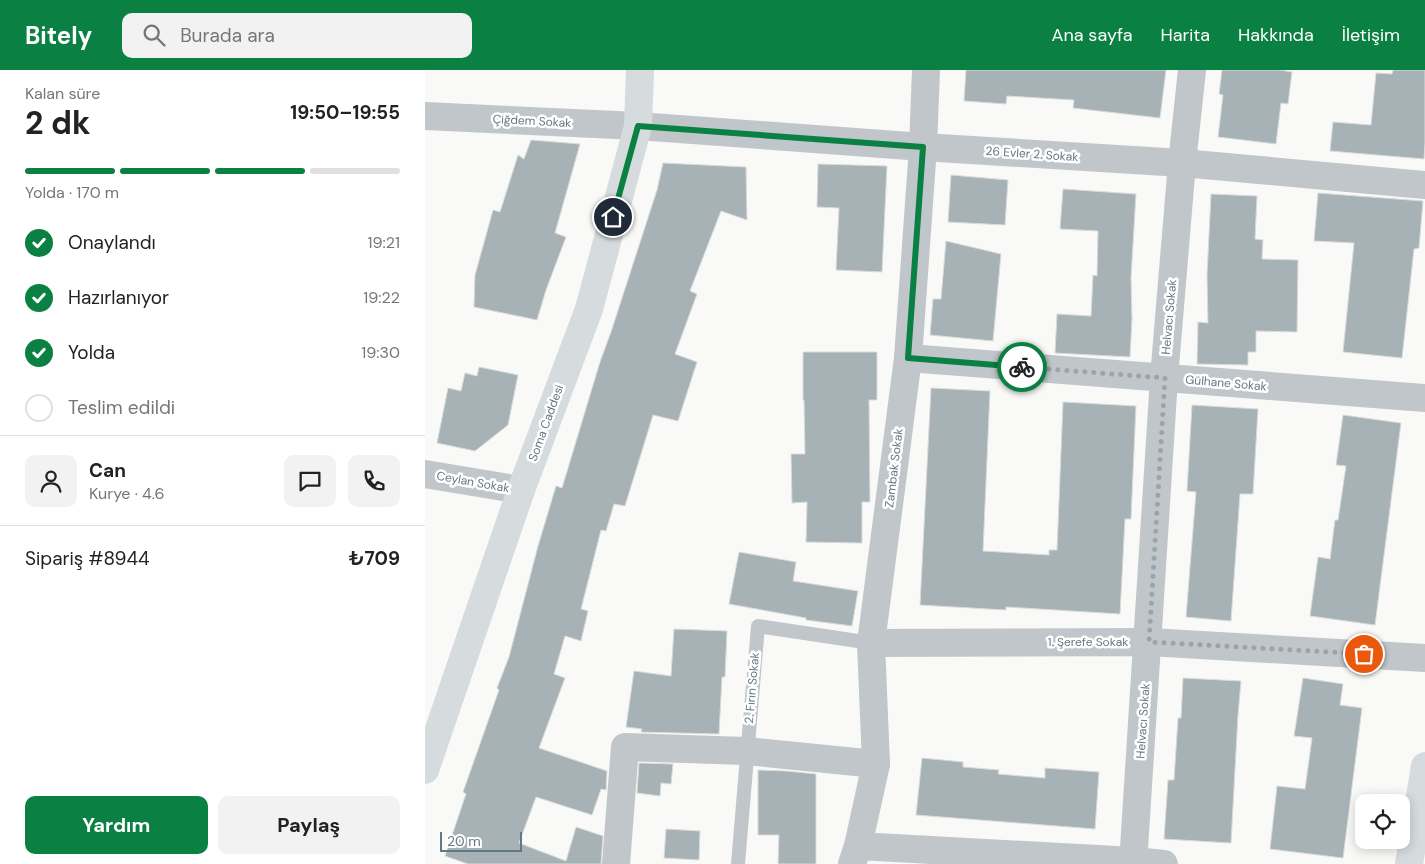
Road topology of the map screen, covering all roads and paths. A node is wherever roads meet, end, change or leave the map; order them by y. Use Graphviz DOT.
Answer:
graph roads {
  1 [pos="640,70"];
  2 [pos="925,70"];
  3 [pos="1192,70"];
  4 [pos="425,116"];
  5 [pos="638,126"];
  6 [pos="923,147"];
  7 [pos="1182,163"];
  8 [pos="1425,185"];
  9 [pos="908,358"];
  10 [pos="1165,378"];
  11 [pos="1425,398"];
  12 [pos="425,474"];
  13 [pos="521,490"];
  14 [pos="1149,642"];
  15 [pos="871,643"];
  16 [pos="1425,658"];
  17 [pos="746,751"];
  18 [pos="876,764"];
  19 [pos="1425,766"];
  20 [pos="425,770"];
  21 [pos="855,855"];
  22 [pos="1134,862"];
  23 [pos="616,864"];
  24 [pos="738,864"];
  25 [pos="1164,864"];
  26 [pos="1409,864"];
  1 -- 5 [label="main road, Soma Caddesi"];
  2 -- 6 [label="street, Zambak Sokak"];
  3 -- 7 [label="street, Helvacı Sokak"];
  4 -- 5 [label="street, Çiğdem Sokak"];
  5 -- 6 [label="street, 26 Evler 2. Sokak"];
  5 -- 13 [label="main road, Soma Caddesi"];
  6 -- 7 [label="street, 26 Evler 2. Sokak"];
  6 -- 9 [label="street, Zambak Sokak"];
  7 -- 8 [label="street, 26 Evler 2. Sokak"];
  7 -- 10 [label="street, Helvacı Sokak"];
  9 -- 10 [label="street, Gülhane Sokak"];
  9 -- 15 [label="street, Zambak Sokak"];
  10 -- 11 [label="street, Gülhane Sokak"];
  10 -- 14 [label="street, Helvacı Sokak"];
  12 -- 13 [label="street, Ceylan Sokak"];
  13 -- 20 [label="main road, Soma Caddesi"];
  14 -- 15 [label="street, 1. Şerefe Sokak"];
  14 -- 16 [label="street, 1. Şerefe Sokak"];
  14 -- 22 [label="street, Helvacı Sokak"];
  15 -- 17 [label="lane, 2. Fırın Sokak"];
  15 -- 18 [label="street, Zambak Sokak"];
  17 -- 18 [label="street"];
  17 -- 23 [label="street"];
  17 -- 24 [label="lane, 2. Fırın Sokak"];
  18 -- 21 [label="street, Zambak Sokak"];
  19 -- 26 [label="main road"];
  21 -- 22 [label="street"];
  22 -- 25 [label="street"];
}
